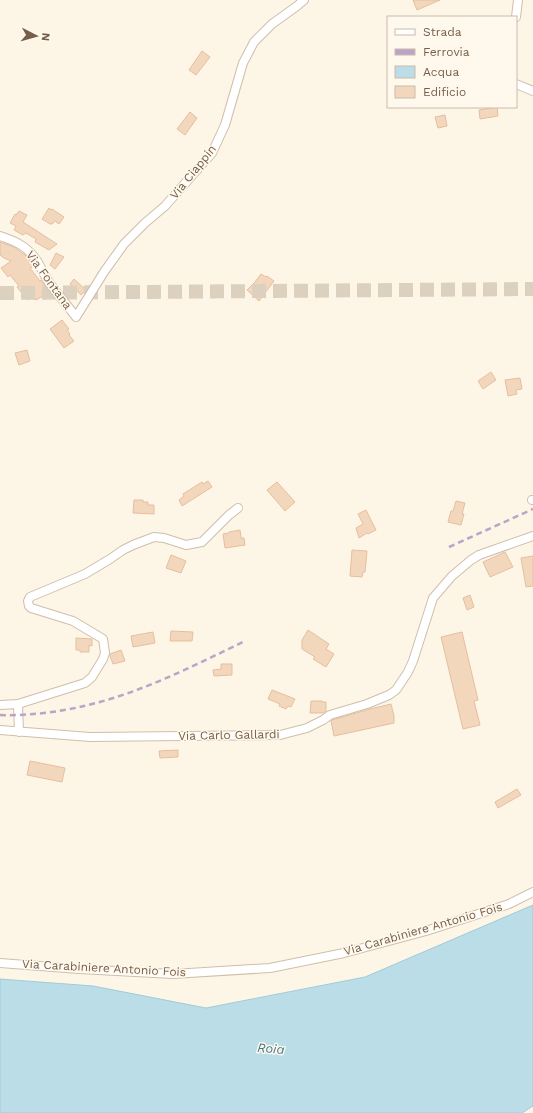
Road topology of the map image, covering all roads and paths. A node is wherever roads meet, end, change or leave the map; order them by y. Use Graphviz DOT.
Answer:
graph roads {
  1 [pos="304,0"];
  2 [pos="518,0"];
  3 [pos="516,16"];
  4 [pos="517,84"];
  5 [pos="533,91"];
  6 [pos="0,236"];
  7 [pos="76,317"];
  8 [pos="238,508"];
  9 [pos="533,536"];
  10 [pos="18,704"];
  11 [pos="0,705"];
  12 [pos="0,730"];
  13 [pos="19,732"];
  14 [pos="533,892"];
  15 [pos="0,963"];
  1 -- 7 [label="street, Via Ciappin"];
  2 -- 3 [label="street"];
  4 -- 5 [label="street"];
  6 -- 7 [label="street, Via Fontana"];
  8 -- 10 [label="street"];
  9 -- 13 [label="street, Via Carlo Gallardi"];
  10 -- 11 [label="street"];
  10 -- 13 [label="street"];
  12 -- 13 [label="street, Via Carlo Gallardi"];
  14 -- 15 [label="street, Via Carabiniere Antonio Fois"];
}
